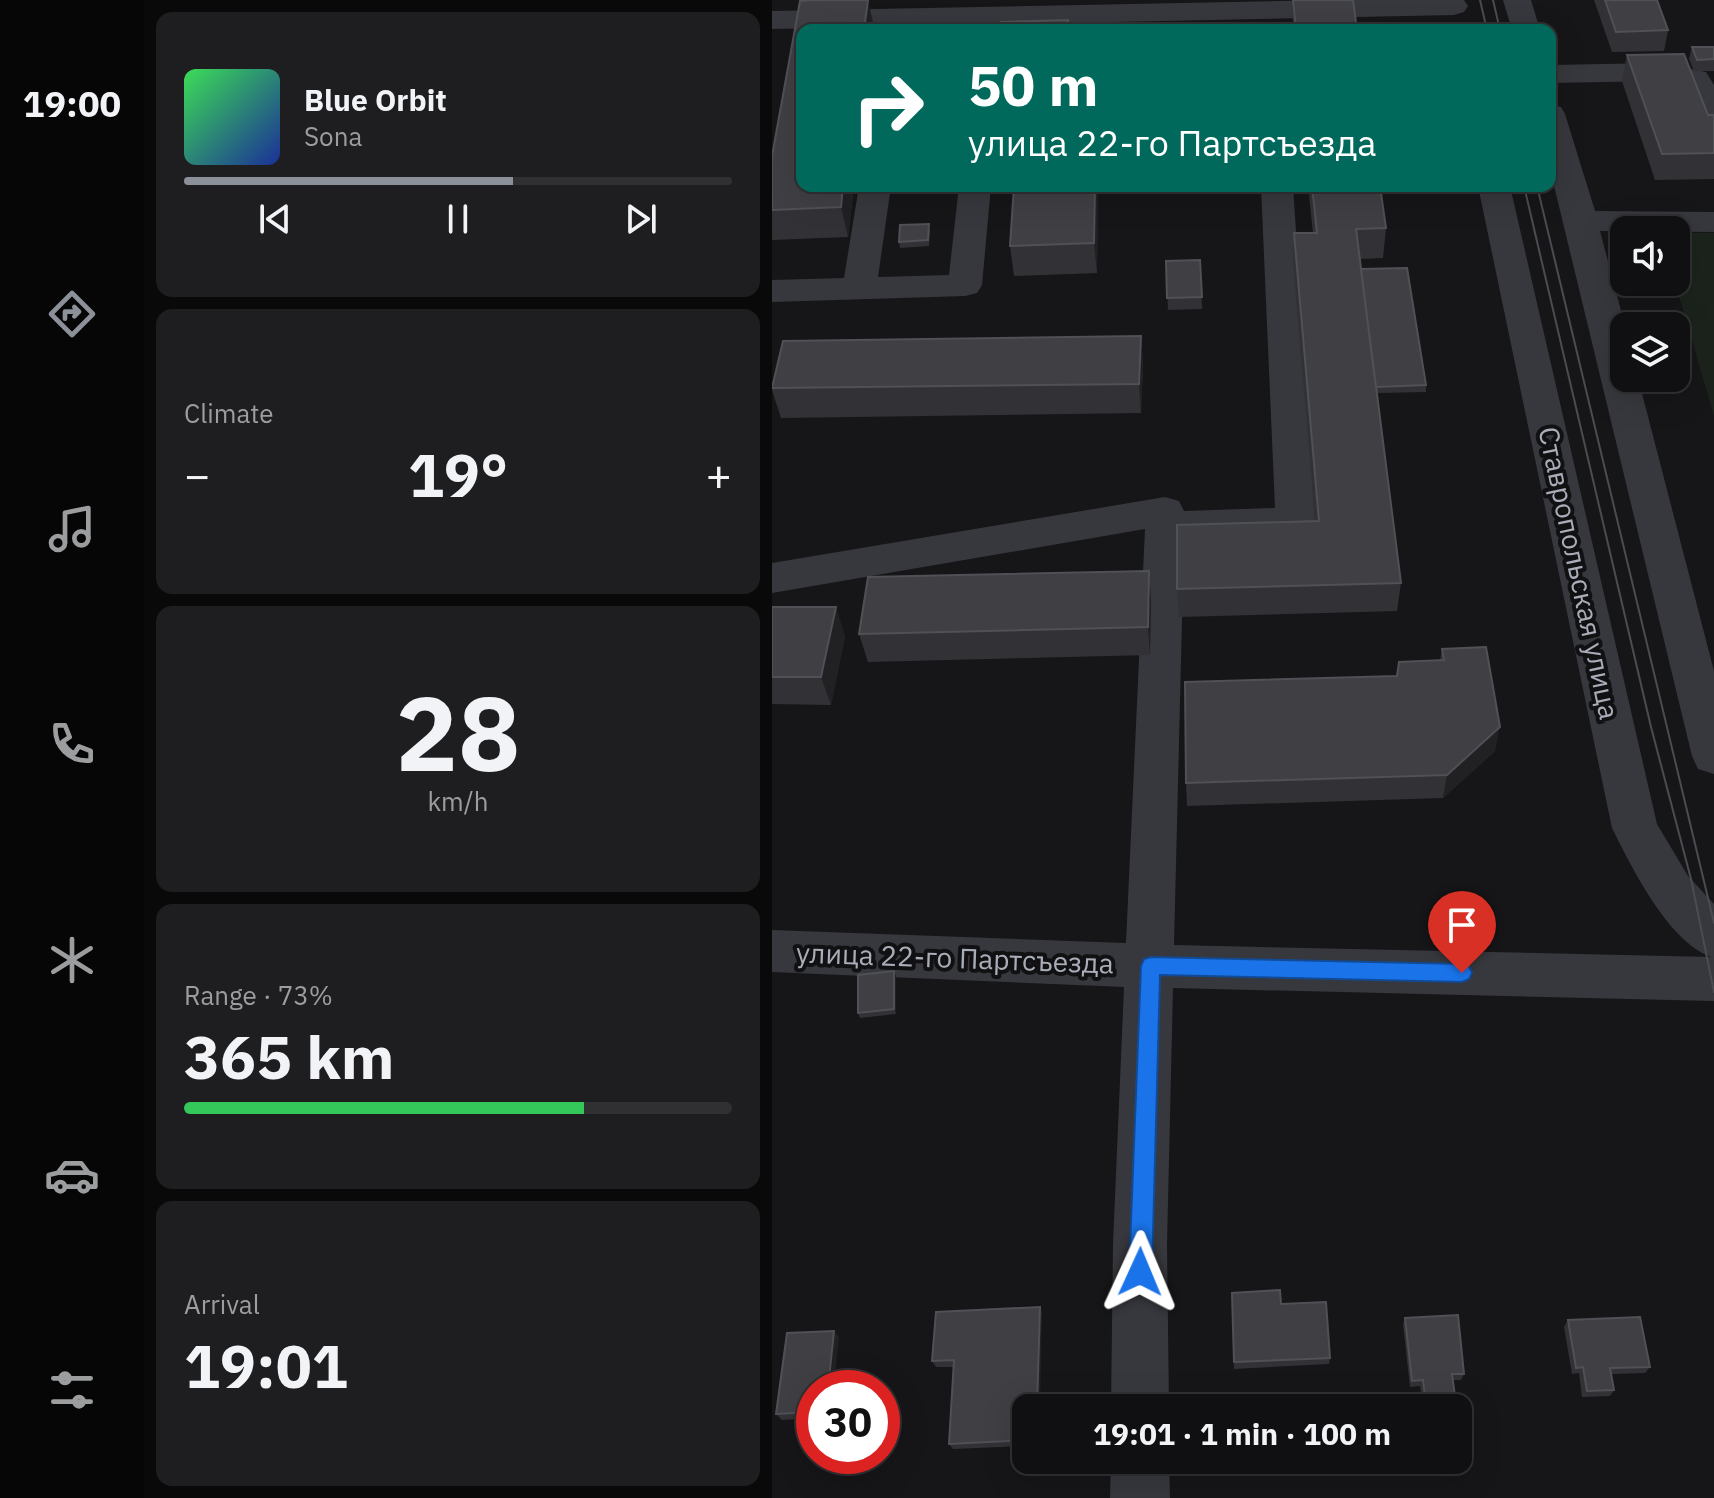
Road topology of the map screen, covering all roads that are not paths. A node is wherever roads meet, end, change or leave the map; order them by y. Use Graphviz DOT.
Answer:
graph roads {
  1 [pos="1517,0"];
  2 [pos="1201,6"];
  3 [pos="1456,12"];
  4 [pos="772,20"];
  5 [pos="1268,20"];
  6 [pos="960,23"];
  7 [pos="900,24"];
  8 [pos="1524,24"];
  9 [pos="1556,74"];
  10 [pos="1714,112"];
  11 [pos="1556,135"];
  12 [pos="874,192"];
  13 [pos="974,192"];
  14 [pos="1277,192"];
  15 [pos="1495,192"];
  16 [pos="1581,221"];
  17 [pos="1714,222"];
  18 [pos="859,288"];
  19 [pos="772,291"];
  20 [pos="1165,526"];
  21 [pos="772,578"];
  22 [pos="1714,756"];
  23 [pos="1714,937"];
  24 [pos="773,955"];
  25 [pos="1151,966"];
  26 [pos="1714,979"];
  27 [pos="1140,1394"];
  28 [pos="1140,1474"];
  29 [pos="1140,1498"];
  1 -- 8 [label="street"];
  2 -- 5 [label="street"];
  2 -- 6 [label="street"];
  3 -- 5 [label="street"];
  4 -- 7 [label="street"];
  6 -- 7 [label="street"];
  9 -- 10 [label="street"];
  11 -- 16 [label="street"];
  12 -- 18 [label="street"];
  13 -- 18 [label="street"];
  14 -- 20 [label="street"];
  15 -- 23 [label="street, Ставропольская улица"];
  16 -- 17 [label="street"];
  16 -- 22 [label="street"];
  18 -- 19 [label="street"];
  20 -- 21 [label="street"];
  20 -- 25 [label="street"];
  24 -- 25 [label="street, улица 22-го Партсъезда"];
  25 -- 26 [label="street, улица 22-го Партсъезда"];
  25 -- 27 [label="street"];
  28 -- 29 [label="street"];
}
